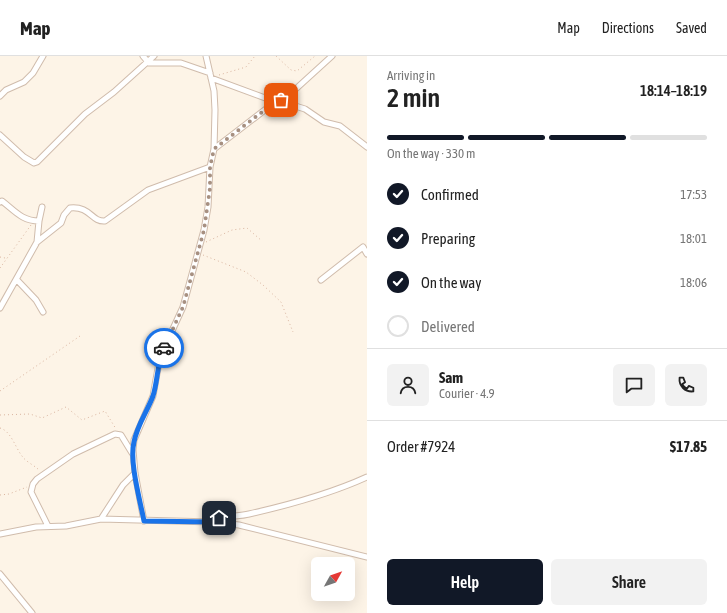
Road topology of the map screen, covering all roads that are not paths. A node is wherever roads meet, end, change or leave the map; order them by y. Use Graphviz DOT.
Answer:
graph roads {
  1 [pos="43,56"];
  2 [pos="143,56"];
  3 [pos="154,56"];
  4 [pos="206,56"];
  5 [pos="332,56"];
  6 [pos="148,62"];
  7 [pos="210,76"];
  8 [pos="0,96"];
  9 [pos="283,100"];
  10 [pos="276,102"];
  11 [pos="0,136"];
  12 [pos="367,147"];
  13 [pos="214,149"];
  14 [pos="210,167"];
  15 [pos="1,201"];
  16 [pos="42,207"];
  17 [pos="36,221"];
  18 [pos="37,242"];
  19 [pos="367,254"];
  20 [pos="17,280"];
  21 [pos="321,280"];
  22 [pos="0,308"];
  23 [pos="43,312"];
  24 [pos="133,456"];
  25 [pos="135,473"];
  26 [pos="367,477"];
  27 [pos="101,519"];
  28 [pos="144,521"];
  29 [pos="212,522"];
  30 [pos="48,526"];
  31 [pos="0,534"];
  32 [pos="367,557"];
  33 [pos="0,574"];
  34 [pos="32,613"];
  1 -- 8 [label="street"];
  2 -- 6 [label="street"];
  3 -- 6 [label="street"];
  4 -- 7 [label="street"];
  5 -- 9 [label="street"];
  6 -- 7 [label="street"];
  6 -- 11 [label="street"];
  7 -- 10 [label="street"];
  7 -- 13 [label="street"];
  9 -- 10 [label="street"];
  9 -- 12 [label="street"];
  10 -- 13 [label="street"];
  13 -- 14 [label="street"];
  14 -- 18 [label="street"];
  14 -- 24 [label="street"];
  15 -- 17 [label="street"];
  16 -- 17 [label="street"];
  17 -- 18 [label="street"];
  18 -- 20 [label="street"];
  19 -- 21 [label="street"];
  20 -- 22 [label="street"];
  20 -- 23 [label="street"];
  24 -- 25 [label="street"];
  24 -- 30 [label="street"];
  25 -- 27 [label="street"];
  25 -- 28 [label="street"];
  26 -- 29 [label="street"];
  27 -- 28 [label="street"];
  27 -- 30 [label="street"];
  28 -- 29 [label="street"];
  29 -- 32 [label="street"];
  30 -- 31 [label="street"];
  33 -- 34 [label="street"];
}
